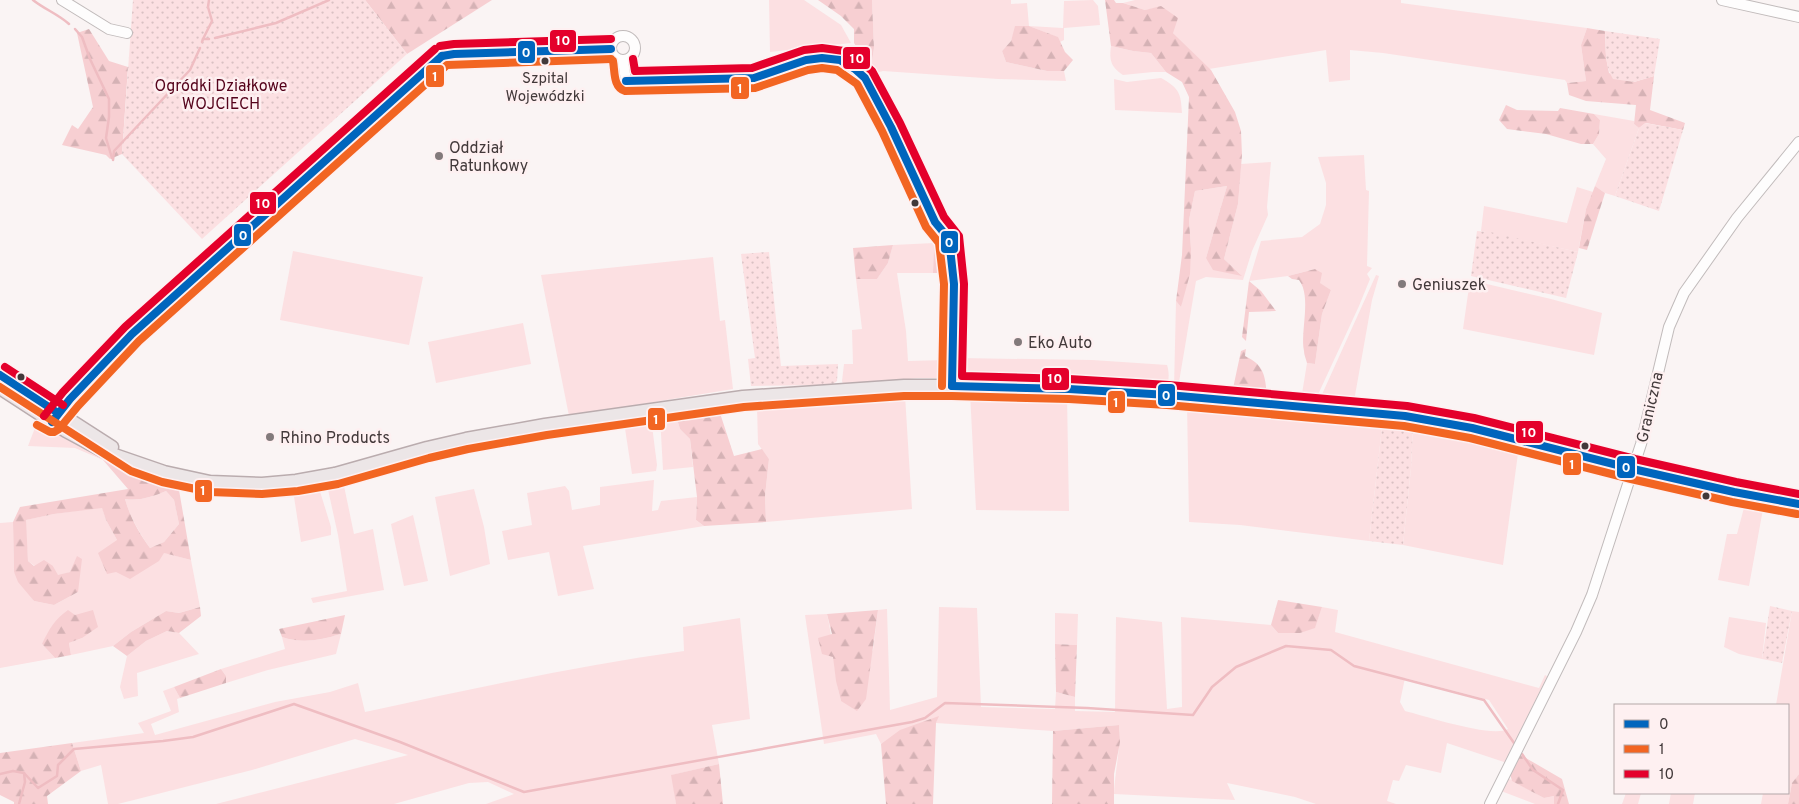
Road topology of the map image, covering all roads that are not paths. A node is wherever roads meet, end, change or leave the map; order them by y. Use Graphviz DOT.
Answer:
graph roads {
  1 [pos="62,0"];
  2 [pos="1722,0"];
  3 [pos="1799,17"];
  4 [pos="127,33"];
  5 [pos="442,56"];
  6 [pos="623,60"];
  7 [pos="1799,142"];
  8 [pos="0,375"];
  9 [pos="952,386"];
  10 [pos="0,388"];
  11 [pos="55,418"];
  12 [pos="1633,469"];
  13 [pos="1799,504"];
  14 [pos="1490,804"];
  1 -- 4 [label="street"];
  2 -- 3 [label="street"];
  5 -- 11 [label="street"];
  6 -- 9 [label="street"];
  7 -- 12 [label="street, Graniczna"];
  8 -- 11 [label="main road"];
  9 -- 11 [label="main road"];
  9 -- 12 [label="main road"];
  10 -- 11 [label="main road"];
  12 -- 13 [label="main road"];
  12 -- 14 [label="street, Graniczna"];
}
